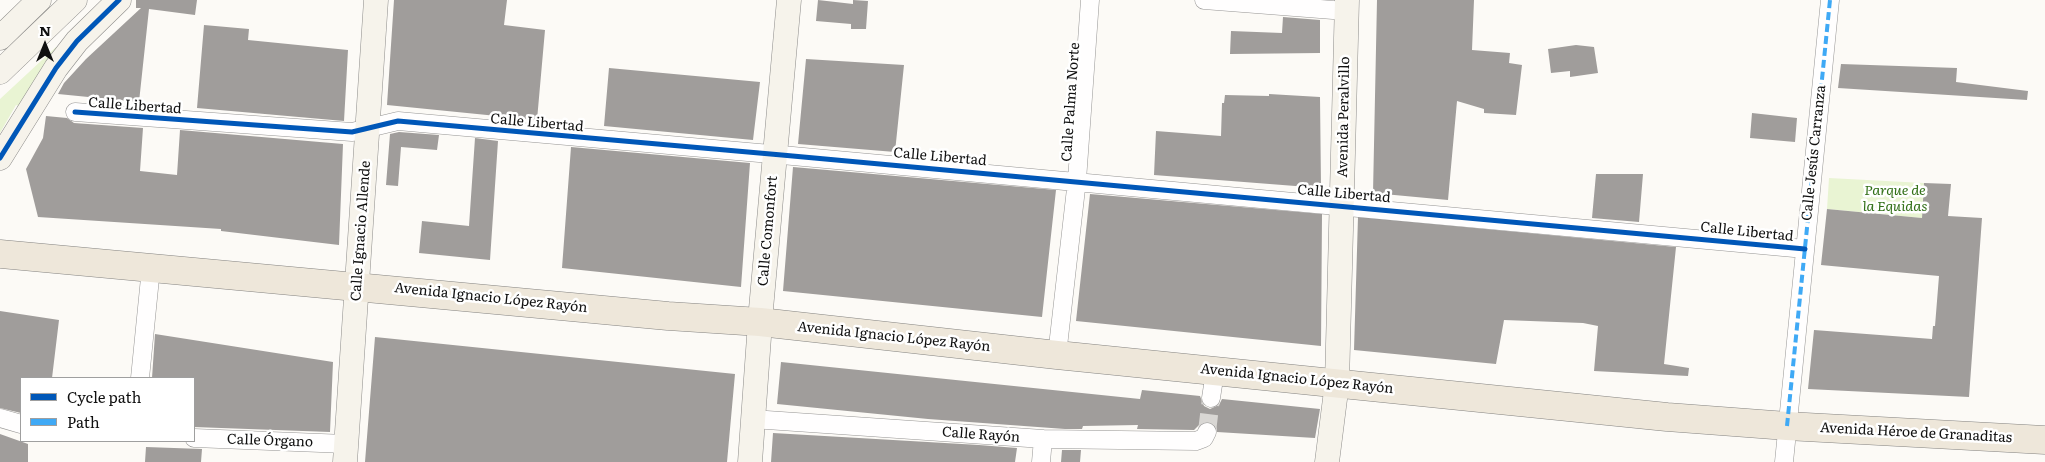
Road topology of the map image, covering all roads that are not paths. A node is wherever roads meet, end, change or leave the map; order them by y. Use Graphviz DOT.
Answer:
graph roads {
  1 [pos="39,0"];
  2 [pos="76,0"];
  3 [pos="119,0"];
  4 [pos="376,0"];
  5 [pos="789,0"];
  6 [pos="1090,0"];
  7 [pos="1204,0"];
  8 [pos="1830,0"];
  9 [pos="1346,5"];
  10 [pos="0,38"];
  11 [pos="0,72"];
  12 [pos="75,112"];
  13 [pos="368,130"];
  14 [pos="774,155"];
  15 [pos="0,158"];
  16 [pos="1077,180"];
  17 [pos="1342,205"];
  18 [pos="1805,249"];
  19 [pos="0,254"];
  20 [pos="151,268"];
  21 [pos="357,286"];
  22 [pos="760,322"];
  23 [pos="1057,355"];
  24 [pos="140,377"];
  25 [pos="1337,383"];
  26 [pos="0,418"];
  27 [pos="752,420"];
  28 [pos="20,424"];
  29 [pos="1787,426"];
  30 [pos="1207,432"];
  31 [pos="195,438"];
  32 [pos="1043,439"];
  33 [pos="2045,440"];
  34 [pos="346,453"];
  35 [pos="750,462"];
  36 [pos="1041,462"];
  37 [pos="1327,462"];
  38 [pos="1784,462"];
  1 -- 10 [label="street"];
  2 -- 11 [label="street"];
  3 -- 15 [label="street"];
  4 -- 13 [label="street, Calle Ignacio Allende"];
  5 -- 14 [label="street, Calle Comonfort"];
  6 -- 16 [label="street, Calle Palma Norte"];
  7 -- 9 [label="street"];
  8 -- 18 [label="street, Calle Jesús Carranza"];
  9 -- 17 [label="street, Avenida Peralvillo"];
  12 -- 13 [label="street, Calle Libertad"];
  13 -- 14 [label="street, Calle Libertad"];
  13 -- 21 [label="street, Calle Ignacio Allende"];
  14 -- 16 [label="street, Calle Libertad"];
  14 -- 22 [label="street, Calle Comonfort"];
  16 -- 17 [label="street, Calle Libertad"];
  16 -- 23 [label="street, Calle Palma Norte"];
  17 -- 18 [label="street, Calle Libertad"];
  17 -- 25 [label="street, Avenida Peralvillo"];
  18 -- 29 [label="street, Calle Jesús Carranza"];
  19 -- 20 [label="main road, Avenida Ignacio López Rayón"];
  20 -- 21 [label="main road, Avenida Ignacio López Rayón"];
  20 -- 24 [label="street"];
  21 -- 22 [label="main road, Avenida Ignacio López Rayón"];
  21 -- 34 [label="street, Calle Ignacio Allende"];
  22 -- 23 [label="main road, Avenida Ignacio López Rayón"];
  22 -- 27 [label="street, Calle Comonfort"];
  23 -- 25 [label="main road, Avenida Ignacio López Rayón"];
  25 -- 29 [label="main road, Avenida Ignacio López Rayón"];
  25 -- 37 [label="street, Avenida Peralvillo"];
  26 -- 28 [label="street"];
  27 -- 32 [label="street, Calle Rayón"];
  27 -- 35 [label="street, Calle Comonfort"];
  29 -- 33 [label="main road, Avenida Héroe de Granaditas"];
  29 -- 38 [label="street, Calle Jesús Carranza"];
  30 -- 32 [label="street, Calle Rayón"];
  31 -- 34 [label="street, Calle Órgano"];
  32 -- 36 [label="street"];
}
